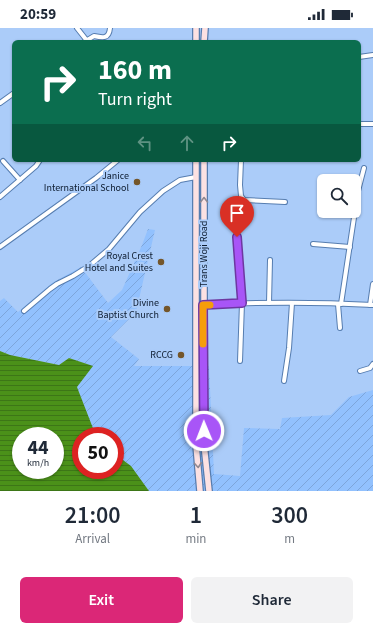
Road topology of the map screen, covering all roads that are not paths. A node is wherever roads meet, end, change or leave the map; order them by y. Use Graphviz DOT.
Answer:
graph roads {
  1 [pos="77,28"];
  2 [pos="110,28"];
  3 [pos="196,28"];
  4 [pos="204,28"];
  5 [pos="85,40"];
  6 [pos="89,40"];
  7 [pos="196,40"];
  8 [pos="204,40"];
  9 [pos="373,55"];
  10 [pos="361,57"];
  11 [pos="12,94"];
  12 [pos="0,103"];
  13 [pos="361,124"];
  14 [pos="373,124"];
  15 [pos="3,160"];
  16 [pos="39,162"];
  17 [pos="116,162"];
  18 [pos="196,162"];
  19 [pos="204,162"];
  20 [pos="241,162"];
  21 [pos="364,168"];
  22 [pos="196,177"];
  23 [pos="20,180"];
  24 [pos="0,197"];
  25 [pos="285,202"];
  26 [pos="237,237"];
  27 [pos="313,244"];
  28 [pos="0,246"];
  29 [pos="350,247"];
  30 [pos="270,260"];
  31 [pos="373,284"];
  32 [pos="242,303"];
  33 [pos="269,303"];
  34 [pos="292,303"];
  35 [pos="339,304"];
  36 [pos="203,305"];
  37 [pos="372,305"];
  38 [pos="24,311"];
  39 [pos="340,328"];
  40 [pos="240,361"];
  41 [pos="373,364"];
  42 [pos="360,371"];
  43 [pos="284,381"];
  44 [pos="200,491"];
  45 [pos="209,491"];
  1 -- 5 [label="street"];
  2 -- 6 [label="street"];
  3 -- 7 [label="main road"];
  4 -- 8 [label="main road"];
  9 -- 10 [label="street"];
  11 -- 12 [label="street"];
  13 -- 14 [label="street"];
  15 -- 23 [label="street"];
  16 -- 23 [label="street"];
  17 -- 28 [label="street"];
  18 -- 22 [label="main road, Trans Woji Road"];
  36 -- 19 [label="main road, Trans Woji Road, one-way"];
  20 -- 25 [label="street"];
  21 -- 29 [label="street"];
  22 -- 38 [label="street"];
  22 -- 44 [label="main road, Trans Woji Road, one-way"];
  23 -- 24 [label="street"];
  26 -- 32 [label="street"];
  27 -- 29 [label="street"];
  29 -- 35 [label="street"];
  30 -- 33 [label="street"];
  31 -- 37 [label="street"];
  32 -- 33 [label="street"];
  32 -- 36 [label="street"];
  32 -- 40 [label="street"];
  33 -- 34 [label="street"];
  34 -- 35 [label="street"];
  34 -- 43 [label="street"];
  35 -- 37 [label="street"];
  35 -- 39 [label="street"];
  36 -- 45 [label="main road, Trans Woji Road"];
  41 -- 42 [label="street"];
}
